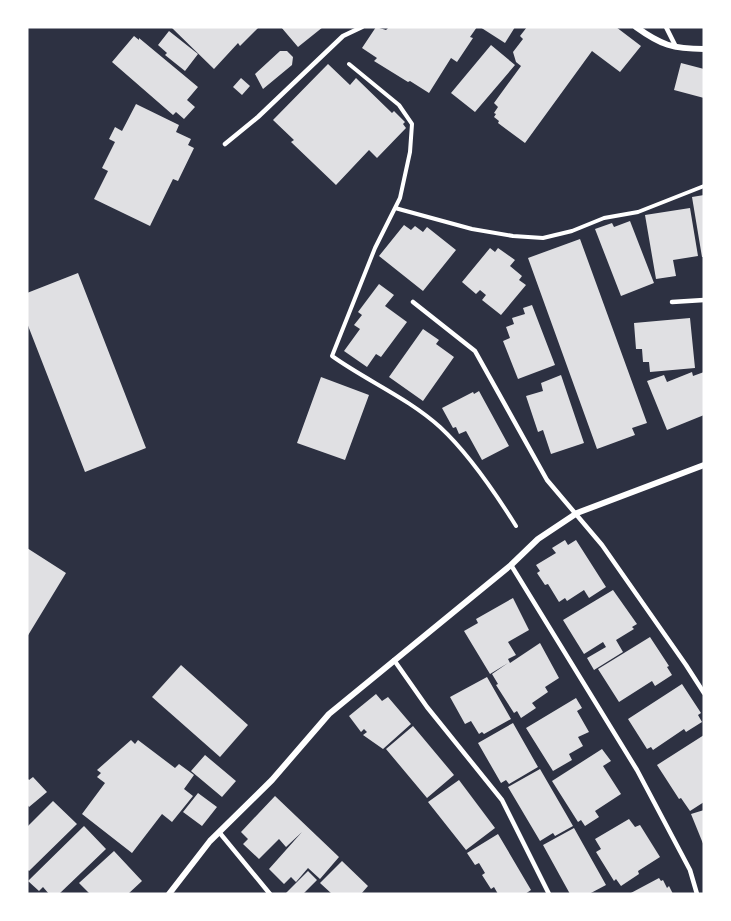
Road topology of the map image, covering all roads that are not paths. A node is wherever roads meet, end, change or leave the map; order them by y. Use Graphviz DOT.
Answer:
graph roads {
  1 [pos="362,27"];
  2 [pos="636,27"];
  3 [pos="666,27"];
  4 [pos="677,49"];
  5 [pos="704,49"];
  6 [pos="225,144"];
  7 [pos="704,300"];
  8 [pos="413,302"];
  9 [pos="672,302"];
  10 [pos="704,465"];
  11 [pos="577,513"];
  12 [pos="511,565"];
  13 [pos="394,660"];
  14 [pos="704,693"];
  15 [pos="219,832"];
  16 [pos="169,894"];
  17 [pos="270,894"];
  18 [pos="549,894"];
  19 [pos="697,894"];
  1 -- 6 [label="lane"];
  2 -- 4 [label="street"];
  3 -- 4 [label="lane"];
  4 -- 5 [label="street"];
  7 -- 9 [label="lane"];
  8 -- 11 [label="lane"];
  10 -- 11 [label="street"];
  11 -- 12 [label="street"];
  11 -- 14 [label="lane"];
  12 -- 13 [label="street"];
  12 -- 19 [label="lane"];
  13 -- 15 [label="street"];
  13 -- 18 [label="lane"];
  15 -- 16 [label="street"];
  15 -- 17 [label="lane"];
}
